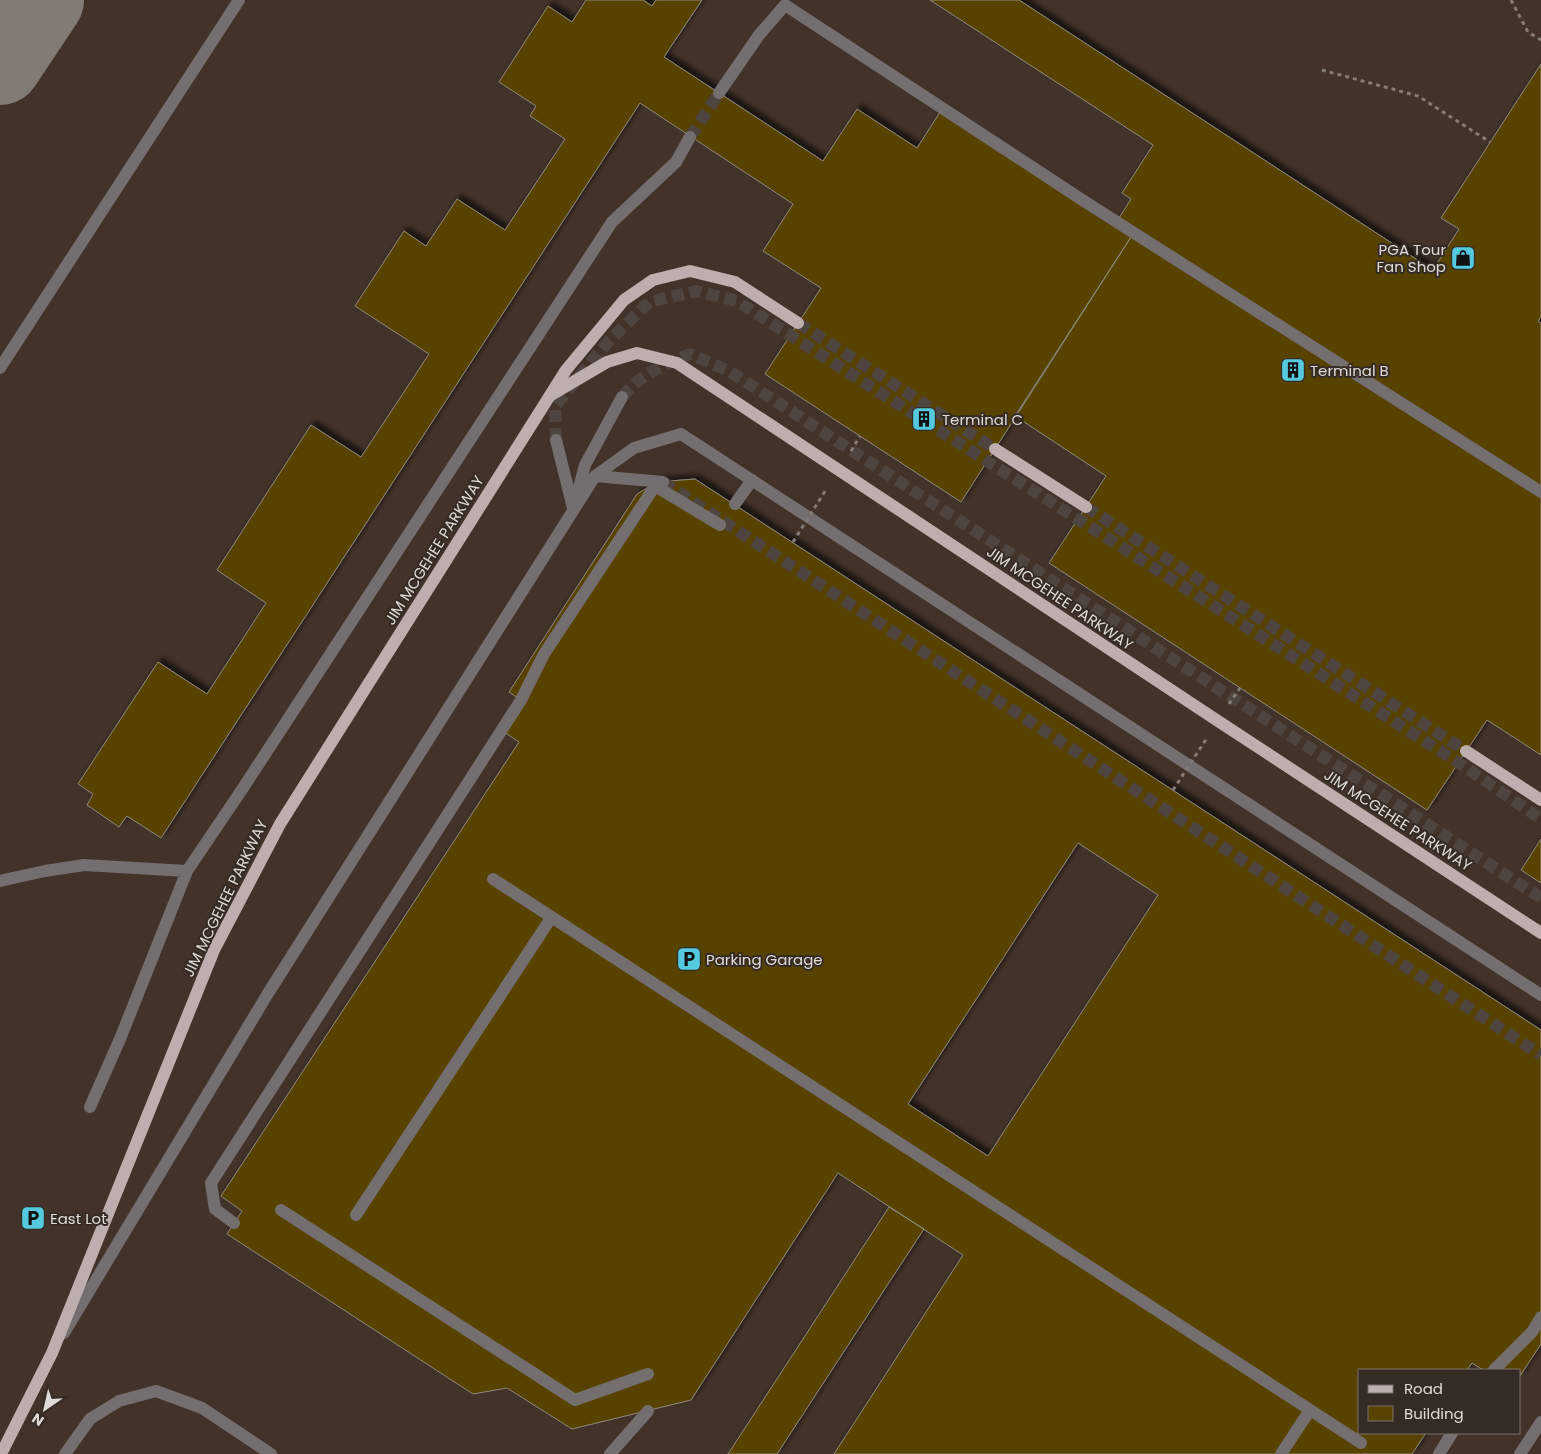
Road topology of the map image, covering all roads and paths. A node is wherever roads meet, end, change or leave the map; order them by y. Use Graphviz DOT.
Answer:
graph roads {
  1 [pos="239,0"];
  2 [pos="1511,0"];
  3 [pos="791,2"];
  4 [pos="1541,40"];
  5 [pos="1322,70"];
  6 [pos="718,93"];
  7 [pos="690,137"];
  8 [pos="1490,142"];
  9 [pos="798,323"];
  10 [pos="0,368"];
  11 [pos="551,394"];
  12 [pos="622,396"];
  13 [pos="556,440"];
  14 [pos="996,449"];
  15 [pos="595,476"];
  16 [pos="752,480"];
  17 [pos="663,482"];
  18 [pos="1541,492"];
  19 [pos="735,504"];
  20 [pos="1086,507"];
  21 [pos="573,511"];
  22 [pos="720,525"];
  23 [pos="1466,751"];
  24 [pos="1541,800"];
  25 [pos="187,871"];
  26 [pos="493,879"];
  27 [pos="0,881"];
  28 [pos="551,918"];
  29 [pos="1541,933"];
  30 [pos="1541,995"];
  31 [pos="90,1107"];
  32 [pos="281,1210"];
  33 [pos="356,1215"];
  34 [pos="234,1223"];
  35 [pos="1541,1317"];
  36 [pos="52,1353"];
  37 [pos="1495,1369"];
  38 [pos="648,1374"];
  39 [pos="1310,1410"];
  40 [pos="648,1411"];
  41 [pos="1541,1422"];
  42 [pos="1536,1431"];
  43 [pos="1451,1434"];
  44 [pos="1361,1443"];
  45 [pos="1,1454"];
  46 [pos="65,1454"];
  47 [pos="272,1454"];
  48 [pos="610,1454"];
  49 [pos="1281,1454"];
  50 [pos="1438,1454"];
  51 [pos="1520,1454"];
  1 -- 10 [label="lane"];
  2 -- 4 [label="path"];
  3 -- 6 [label="lane"];
  3 -- 18 [label="lane"];
  5 -- 8 [label="path"];
  7 -- 25 [label="lane"];
  9 -- 11 [label="main road, JIM MCGEHEE PARKWAY"];
  11 -- 29 [label="main road, JIM MCGEHEE PARKWAY, bridge"];
  11 -- 36 [label="main road, JIM MCGEHEE PARKWAY"];
  12 -- 21 [label="lane"];
  13 -- 21 [label="lane"];
  14 -- 20 [label="main road"];
  15 -- 16 [label="lane"];
  15 -- 17 [label="lane"];
  15 -- 21 [label="lane"];
  16 -- 19 [label="lane"];
  16 -- 30 [label="lane"];
  21 -- 36 [label="lane"];
  22 -- 34 [label="lane"];
  23 -- 24 [label="main road"];
  25 -- 27 [label="lane"];
  25 -- 31 [label="lane"];
  26 -- 28 [label="lane"];
  28 -- 33 [label="lane"];
  28 -- 39 [label="lane"];
  32 -- 38 [label="lane"];
  35 -- 37 [label="lane"];
  36 -- 45 [label="main road, JIM MCGEHEE PARKWAY"];
  39 -- 44 [label="lane"];
  39 -- 49 [label="lane"];
  40 -- 48 [label="lane"];
  41 -- 42 [label="lane"];
  42 -- 51 [label="lane"];
  43 -- 50 [label="lane"];
  46 -- 47 [label="lane"];
}
